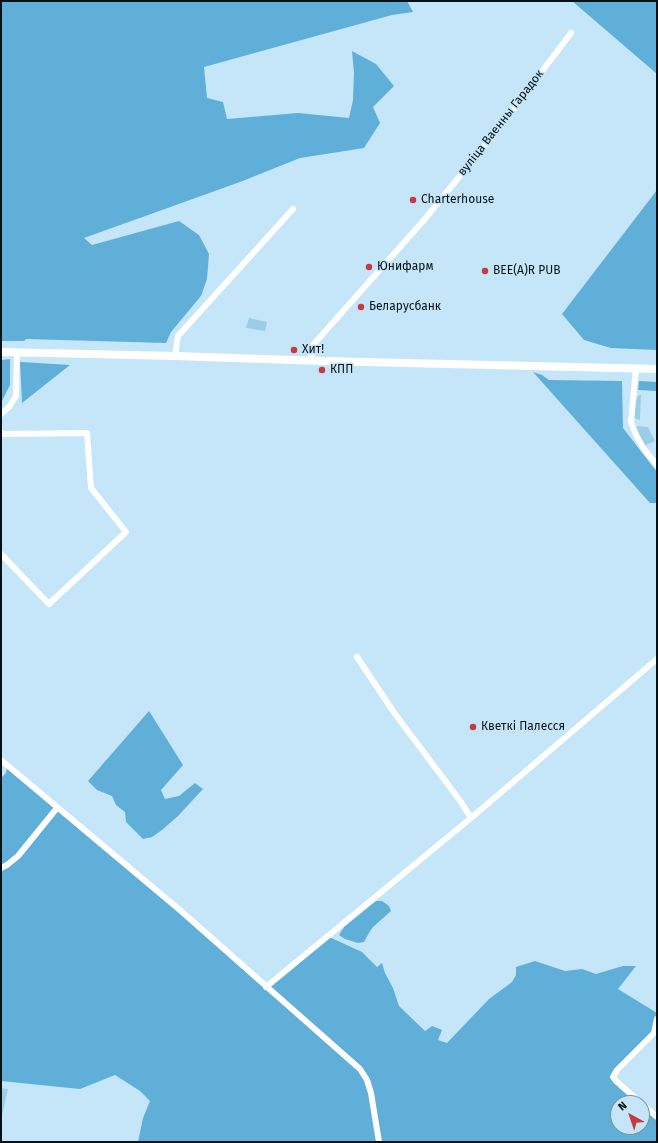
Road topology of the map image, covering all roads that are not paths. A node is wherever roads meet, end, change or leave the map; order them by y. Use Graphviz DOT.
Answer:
graph roads {
  1 [pos="571,33"];
  2 [pos="293,210"];
  3 [pos="1,352"];
  4 [pos="17,352"];
  5 [pos="175,356"];
  6 [pos="311,360"];
  7 [pos="636,369"];
  8 [pos="657,369"];
  9 [pos="1,414"];
  10 [pos="1,432"];
  11 [pos="657,465"];
  12 [pos="1,554"];
  13 [pos="357,657"];
  14 [pos="657,659"];
  15 [pos="1,760"];
  16 [pos="57,808"];
  17 [pos="471,818"];
  18 [pos="1,868"];
  19 [pos="266,987"];
  20 [pos="657,1020"];
  21 [pos="632,1095"];
  22 [pos="379,1142"];
  1 -- 6 [label="street, вуліца Ваенны Гарадок"];
  2 -- 5 [label="street"];
  3 -- 4 [label="main road"];
  4 -- 5 [label="main road"];
  4 -- 9 [label="street"];
  5 -- 6 [label="main road"];
  6 -- 7 [label="main road"];
  7 -- 8 [label="main road"];
  7 -- 11 [label="street"];
  10 -- 12 [label="street"];
  13 -- 17 [label="street"];
  14 -- 17 [label="street"];
  15 -- 16 [label="street"];
  16 -- 18 [label="street"];
  16 -- 19 [label="street"];
  17 -- 19 [label="street"];
  19 -- 22 [label="street"];
  20 -- 21 [label="street"];
}
